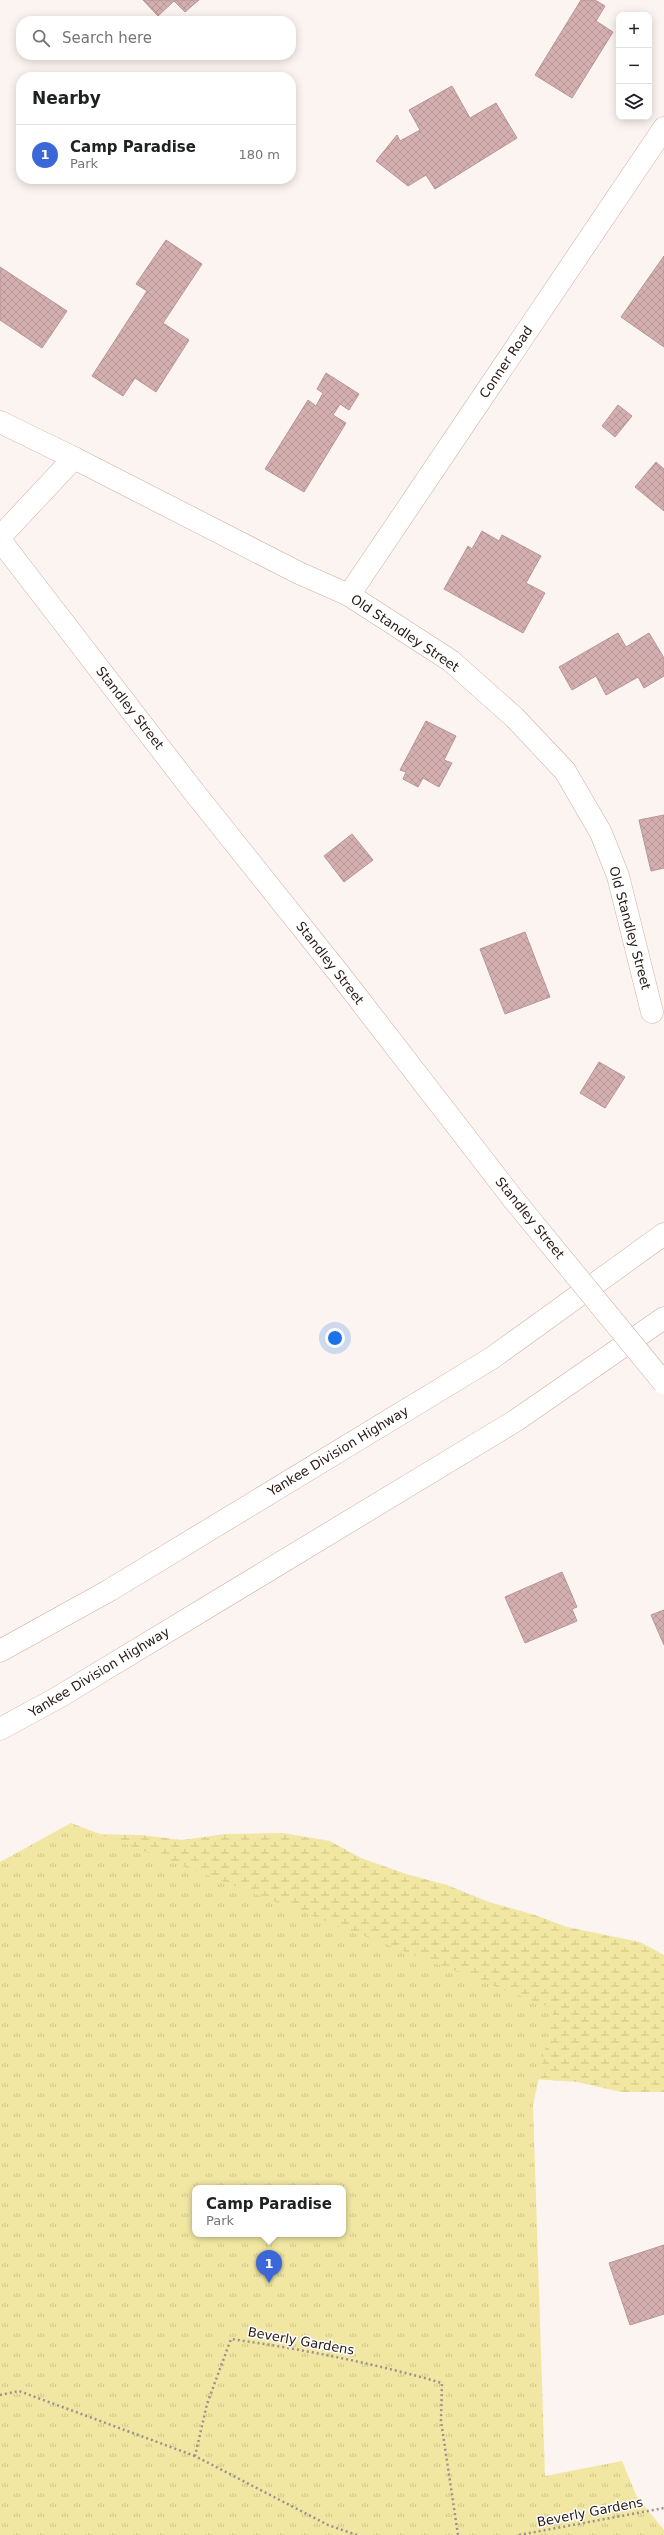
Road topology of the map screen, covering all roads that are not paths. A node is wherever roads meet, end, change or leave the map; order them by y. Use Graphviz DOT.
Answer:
graph roads {
  1 [pos="664,128"];
  2 [pos="0,422"];
  3 [pos="74,458"];
  4 [pos="0,539"];
  5 [pos="349,595"];
  6 [pos="652,1012"];
  7 [pos="664,1234"];
  8 [pos="664,1318"];
  9 [pos="664,1383"];
  10 [pos="0,1651"];
  11 [pos="0,1729"];
  1 -- 5 [label="main road, Conner Road"];
  2 -- 3 [label="main road, Old Standley Street"];
  3 -- 4 [label="main road"];
  3 -- 5 [label="main road, Old Standley Street"];
  4 -- 9 [label="main road, Standley Street, bridge"];
  5 -- 6 [label="main road, Old Standley Street"];
  7 -- 10 [label="main road, Yankee Division Highway"];
  8 -- 11 [label="main road, Yankee Division Highway"];
}
